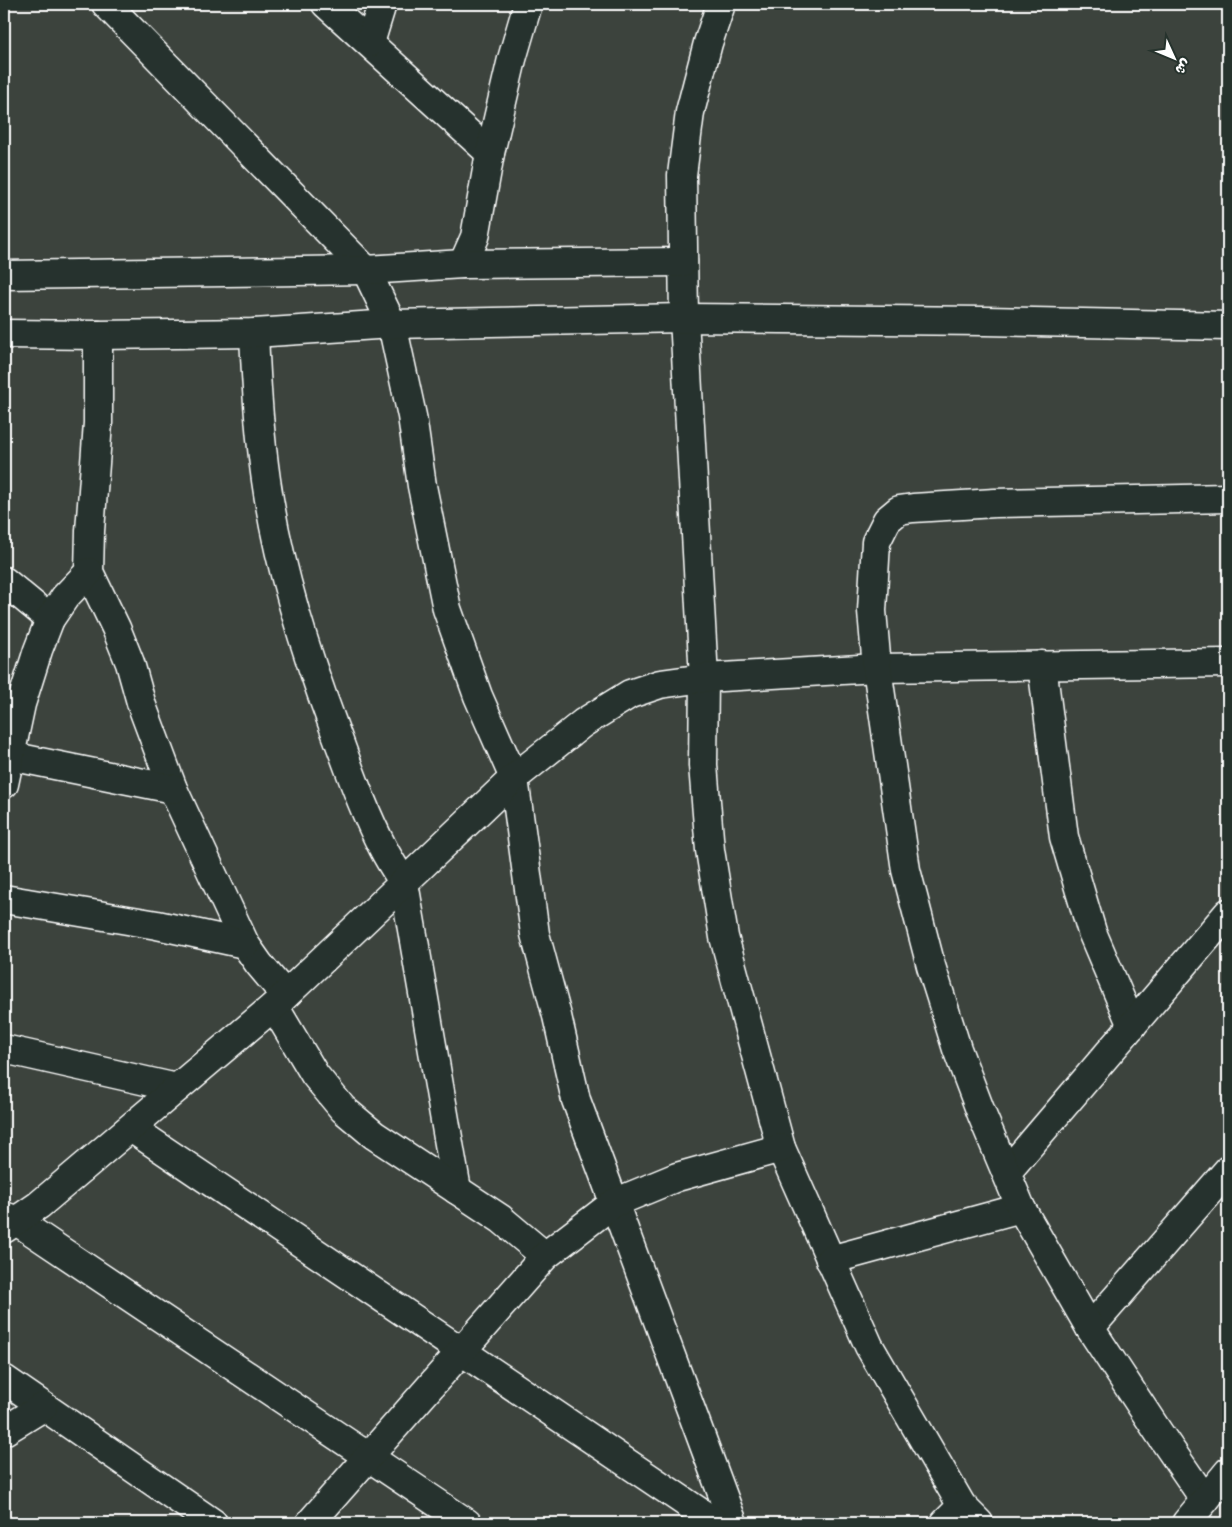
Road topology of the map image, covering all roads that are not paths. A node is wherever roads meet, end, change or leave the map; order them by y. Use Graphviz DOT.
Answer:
graph roads {
  1 [pos="106,4"];
  2 [pos="326,4"];
  3 [pos="382,4"];
  4 [pos="528,4"];
  5 [pos="721,4"];
  6 [pos="370,43"];
  7 [pos="490,154"];
  8 [pos="683,262"];
  9 [pos="463,264"];
  10 [pos="366,270"];
  11 [pos="4,275"];
  12 [pos="684,318"];
  13 [pos="392,324"];
  14 [pos="1228,326"];
  15 [pos="254,333"];
  16 [pos="4,334"];
  17 [pos="98,335"];
  18 [pos="1228,498"];
  19 [pos="89,572"];
  20 [pos="4,581"];
  21 [pos="50,619"];
  22 [pos="1228,663"];
  23 [pos="1042,666"];
  24 [pos="877,668"];
  25 [pos="704,678"];
  26 [pos="10,756"];
  27 [pos="514,778"];
  28 [pos="4,784"];
  29 [pos="173,789"];
  30 [pos="404,883"];
  31 [pos="4,899"];
  32 [pos="1228,913"];
  33 [pos="245,944"];
  34 [pos="280,1001"];
  35 [pos="1132,1026"];
  36 [pos="4,1049"];
  37 [pos="177,1088"];
  38 [pos="130,1128"];
  39 [pos="781,1148"];
  40 [pos="1228,1170"];
  41 [pos="1007,1172"];
  42 [pos="457,1190"];
  43 [pos="614,1203"];
  44 [pos="1021,1208"];
  45 [pos="8,1222"];
  46 [pos="545,1256"];
  47 [pos="830,1260"];
  48 [pos="1090,1328"];
  49 [pos="461,1351"];
  50 [pos="4,1378"];
  51 [pos="43,1406"];
  52 [pos="4,1431"];
  53 [pos="367,1457"];
  54 [pos="1228,1472"];
  55 [pos="1205,1500"];
  56 [pos="962,1518"];
  57 [pos="213,1523"];
  58 [pos="310,1523"];
  59 [pos="467,1523"];
  60 [pos="716,1523"];
  61 [pos="733,1523"];
  62 [pos="1186,1523"];
  1 -- 10 [label="street"];
  2 -- 6 [label="street"];
  3 -- 6 [label="street"];
  4 -- 7 [label="street"];
  5 -- 8 [label="street"];
  6 -- 7 [label="street"];
  7 -- 9 [label="street"];
  8 -- 9 [label="street"];
  8 -- 12 [label="street"];
  9 -- 10 [label="street"];
  10 -- 11 [label="street"];
  10 -- 13 [label="street"];
  12 -- 13 [label="street"];
  12 -- 14 [label="street"];
  12 -- 25 [label="street"];
  13 -- 15 [label="street"];
  13 -- 27 [label="street"];
  15 -- 17 [label="street"];
  15 -- 30 [label="street"];
  16 -- 17 [label="street"];
  17 -- 19 [label="street"];
  18 -- 24 [label="street"];
  19 -- 21 [label="street"];
  19 -- 29 [label="street"];
  20 -- 21 [label="street"];
  21 -- 26 [label="street"];
  22 -- 23 [label="street"];
  23 -- 24 [label="street"];
  23 -- 35 [label="street"];
  24 -- 25 [label="street"];
  24 -- 41 [label="street"];
  25 -- 27 [label="street"];
  25 -- 39 [label="street"];
  26 -- 28 [label="street"];
  26 -- 29 [label="street"];
  27 -- 30 [label="street"];
  27 -- 43 [label="street"];
  29 -- 33 [label="street"];
  30 -- 34 [label="street"];
  30 -- 42 [label="street"];
  31 -- 33 [label="street"];
  32 -- 35 [label="street"];
  33 -- 34 [label="street"];
  34 -- 37 [label="street"];
  34 -- 42 [label="street"];
  35 -- 41 [label="street"];
  36 -- 37 [label="street"];
  37 -- 38 [label="street"];
  38 -- 45 [label="street"];
  38 -- 49 [label="street"];
  39 -- 43 [label="street"];
  39 -- 47 [label="street"];
  40 -- 48 [label="street"];
  41 -- 44 [label="street"];
  42 -- 46 [label="street"];
  43 -- 46 [label="street"];
  43 -- 61 [label="street"];
  44 -- 47 [label="street"];
  44 -- 48 [label="street"];
  45 -- 53 [label="street"];
  46 -- 49 [label="street"];
  47 -- 56 [label="street"];
  48 -- 55 [label="street"];
  49 -- 53 [label="street"];
  49 -- 60 [label="street"];
  50 -- 51 [label="street"];
  51 -- 52 [label="street"];
  51 -- 57 [label="street"];
  53 -- 58 [label="street"];
  53 -- 59 [label="street"];
  54 -- 55 [label="street"];
  55 -- 62 [label="street"];
}
